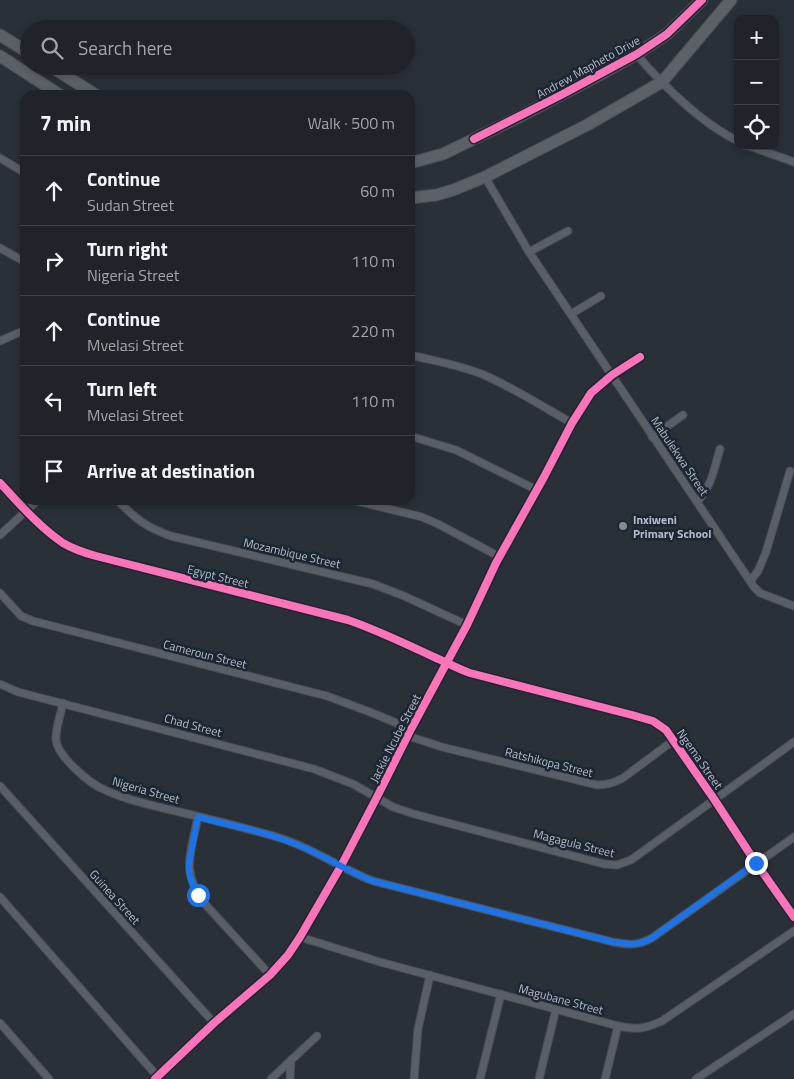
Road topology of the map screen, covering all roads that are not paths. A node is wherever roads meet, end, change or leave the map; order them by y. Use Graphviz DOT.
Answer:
graph roads {
  1 [pos="702,0"];
  2 [pos="731,0"];
  3 [pos="0,35"];
  4 [pos="20,47"];
  5 [pos="637,54"];
  6 [pos="0,56"];
  7 [pos="20,69"];
  8 [pos="29,75"];
  9 [pos="64,75"];
  10 [pos="662,82"];
  11 [pos="52,90"];
  12 [pos="88,90"];
  13 [pos="734,139"];
  14 [pos="760,150"];
  15 [pos="0,158"];
  16 [pos="415,162"];
  17 [pos="794,162"];
  18 [pos="20,170"];
  19 [pos="484,177"];
  20 [pos="415,197"];
  21 [pos="568,230"];
  22 [pos="0,248"];
  23 [pos="529,252"];
  24 [pos="20,259"];
  25 [pos="601,296"];
  26 [pos="571,314"];
  27 [pos="20,332"];
  28 [pos="0,341"];
  29 [pos="415,356"];
  30 [pos="640,357"];
  31 [pos="612,375"];
  32 [pos="683,415"];
  33 [pos="572,423"];
  34 [pos="415,437"];
  35 [pos="652,437"];
  36 [pos="720,449"];
  37 [pos="790,471"];
  38 [pos="0,483"];
  39 [pos="537,490"];
  40 [pos="697,502"];
  41 [pos="20,505"];
  42 [pos="20,505"];
  43 [pos="33,505"];
  44 [pos="122,505"];
  45 [pos="373,505"];
  46 [pos="26,511"];
  47 [pos="0,535"];
  48 [pos="500,557"];
  49 [pos="750,581"];
  50 [pos="0,593"];
  51 [pos="794,606"];
  52 [pos="467,625"];
  53 [pos="447,662"];
  54 [pos="0,684"];
  55 [pos="63,703"];
  56 [pos="410,732"];
  57 [pos="674,740"];
  58 [pos="794,742"];
  59 [pos="0,786"];
  60 [pos="377,797"];
  61 [pos="714,799"];
  62 [pos="198,817"];
  63 [pos="794,837"];
  64 [pos="756,863"];
  65 [pos="340,866"];
  66 [pos="0,897"];
  67 [pos="794,917"];
  68 [pos="794,931"];
  69 [pos="300,937"];
  70 [pos="270,974"];
  71 [pos="430,975"];
  72 [pos="502,994"];
  73 [pos="556,1008"];
  74 [pos="794,1014"];
  75 [pos="0,1023"];
  76 [pos="214,1024"];
  77 [pos="618,1026"];
  78 [pos="317,1036"];
  79 [pos="291,1060"];
  80 [pos="156,1078"];
  81 [pos="49,1079"];
  82 [pos="271,1079"];
  83 [pos="290,1079"];
  84 [pos="414,1079"];
  85 [pos="480,1079"];
  86 [pos="539,1079"];
  87 [pos="605,1079"];
  88 [pos="696,1079"];
  1 -- 5 [label="main road, Andrew Mapheto Drive"];
  2 -- 10 [label="main road"];
  3 -- 4 [label="main road"];
  5 -- 10 [label="street"];
  5 -- 16 [label="main road, Andrew Mapheto Drive"];
  6 -- 7 [label="main road"];
  8 -- 11 [label="main road"];
  9 -- 12 [label="main road"];
  10 -- 13 [label="street"];
  10 -- 19 [label="main road"];
  14 -- 17 [label="street"];
  15 -- 18 [label="street"];
  19 -- 20 [label="main road"];
  19 -- 23 [label="street, Mabulekwa Street"];
  21 -- 23 [label="street"];
  22 -- 24 [label="street"];
  23 -- 26 [label="street, Mabulekwa Street"];
  25 -- 26 [label="street"];
  26 -- 31 [label="street, Mabulekwa Street"];
  27 -- 28 [label="street"];
  29 -- 33 [label="street"];
  30 -- 31 [label="street"];
  31 -- 33 [label="street, Jackie Ncube Street"];
  31 -- 35 [label="street, Mabulekwa Street"];
  32 -- 35 [label="street"];
  33 -- 39 [label="street, Jackie Ncube Street"];
  34 -- 39 [label="street"];
  35 -- 40 [label="street, Mabulekwa Street"];
  36 -- 40 [label="street"];
  37 -- 49 [label="street"];
  38 -- 41 [label="street, Egypt Street"];
  39 -- 48 [label="street, Jackie Ncube Street"];
  40 -- 49 [label="street, Mabulekwa Street"];
  42 -- 46 [label="street, Egypt Street"];
  43 -- 46 [label="street"];
  44 -- 52 [label="street, Mozambique Street"];
  45 -- 48 [label="street"];
  46 -- 47 [label="street"];
  46 -- 53 [label="street, Egypt Street"];
  48 -- 52 [label="street, Jackie Ncube Street"];
  49 -- 51 [label="street, Mabulekwa Street"];
  50 -- 56 [label="street, Cameroun Street"];
  52 -- 53 [label="street, Jackie Ncube Street"];
  53 -- 56 [label="street, Jackie Ncube Street"];
  53 -- 57 [label="street, Ngema Street"];
  54 -- 55 [label="street, Chad Street"];
  55 -- 60 [label="street, Chad Street"];
  55 -- 62 [label="street, Nigeria Street"];
  56 -- 57 [label="street, Ratshikopa Street"];
  56 -- 60 [label="street, Jackie Ncube Street"];
  57 -- 61 [label="street, Ngema Street"];
  58 -- 61 [label="street, Magagula Street"];
  59 -- 76 [label="street, Guinea Street"];
  60 -- 61 [label="street, Magagula Street"];
  60 -- 65 [label="street, Jackie Ncube Street"];
  61 -- 64 [label="street, Ngema Street"];
  62 -- 65 [label="street, Nigeria Street"];
  62 -- 70 [label="street"];
  63 -- 64 [label="street, Nigeria Street"];
  64 -- 65 [label="street, Nigeria Street"];
  64 -- 67 [label="street, Ngema Street"];
  65 -- 69 [label="street, Jackie Ncube Street"];
  66 -- 80 [label="street"];
  68 -- 77 [label="street, Magubane Street"];
  69 -- 70 [label="street, Jackie Ncube Street"];
  69 -- 71 [label="street, Magubane Street"];
  70 -- 76 [label="street, Jackie Ncube Street"];
  71 -- 72 [label="street, Magubane Street"];
  71 -- 84 [label="street"];
  72 -- 73 [label="street, Magubane Street"];
  72 -- 85 [label="street"];
  73 -- 77 [label="street, Magubane Street"];
  73 -- 86 [label="street"];
  74 -- 88 [label="street"];
  75 -- 81 [label="street"];
  76 -- 80 [label="street, Jackie Ncube Street"];
  77 -- 87 [label="street"];
  78 -- 79 [label="street"];
  79 -- 82 [label="street"];
  79 -- 83 [label="street"];
}
